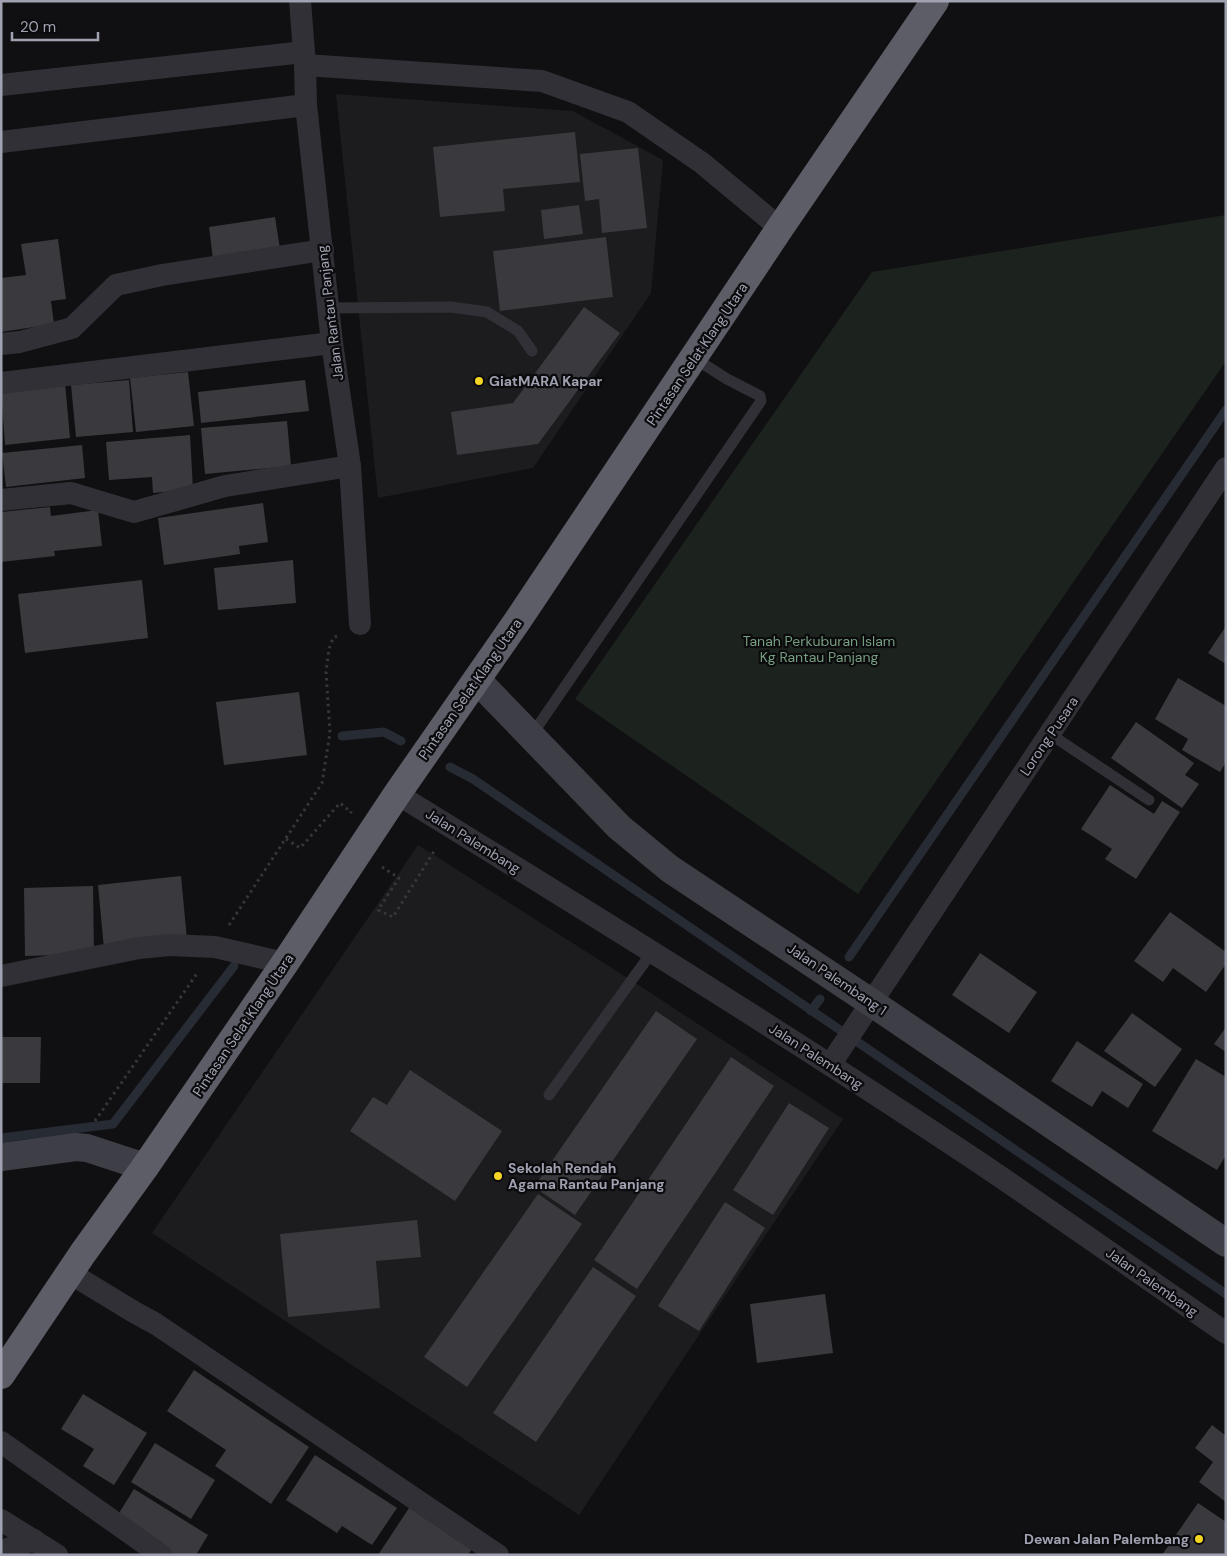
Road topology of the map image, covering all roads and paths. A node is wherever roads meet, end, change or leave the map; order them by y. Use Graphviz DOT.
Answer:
graph roads {
  1 [pos="300,1"];
  2 [pos="935,1"];
  3 [pos="305,59"];
  4 [pos="1,85"];
  5 [pos="306,105"];
  6 [pos="1,142"];
  7 [pos="780,228"];
  8 [pos="322,250"];
  9 [pos="328,308"];
  10 [pos="332,343"];
  11 [pos="1,344"];
  12 [pos="532,351"];
  13 [pos="694,358"];
  14 [pos="1,383"];
  15 [pos="350,466"];
  16 [pos="1222,482"];
  17 [pos="1,500"];
  18 [pos="360,624"];
  19 [pos="477,680"];
  20 [pos="1050,734"];
  21 [pos="531,736"];
  22 [pos="397,794"];
  23 [pos="1149,800"];
  24 [pos="346,819"];
  25 [pos="451,827"];
  26 [pos="286,839"];
  27 [pos="399,878"];
  28 [pos="215,947"];
  29 [pos="652,952"];
  30 [pos="285,963"];
  31 [pos="1,976"];
  32 [pos="868,1009"];
  33 [pos="836,1057"];
  34 [pos="548,1095"];
  35 [pos="98,1116"];
  36 [pos="1,1157"];
  37 [pos="145,1167"];
  38 [pos="1223,1236"];
  39 [pos="70,1273"];
  40 [pos="1226,1333"];
  41 [pos="1,1375"];
  42 [pos="1,1442"];
  43 [pos="3,1521"];
  44 [pos="34,1540"];
  45 [pos="1,1550"];
  46 [pos="58,1555"];
  47 [pos="162,1555"];
  48 [pos="498,1555"];
  1 -- 3 [label="street, Jalan Rantau Panjang"];
  2 -- 7 [label="highway, Pintasan Selat Klang Utara"];
  3 -- 4 [label="street"];
  3 -- 5 [label="street, Jalan Rantau Panjang"];
  3 -- 7 [label="street"];
  5 -- 6 [label="street"];
  5 -- 8 [label="street, Jalan Rantau Panjang"];
  7 -- 13 [label="highway, Pintasan Selat Klang Utara"];
  8 -- 9 [label="street, Jalan Rantau Panjang"];
  8 -- 11 [label="street"];
  9 -- 10 [label="street, Jalan Rantau Panjang"];
  9 -- 12 [label="lane"];
  10 -- 14 [label="street"];
  10 -- 15 [label="street, Jalan Rantau Panjang"];
  13 -- 19 [label="highway, Pintasan Selat Klang Utara"];
  13 -- 21 [label="lane"];
  15 -- 17 [label="street"];
  15 -- 18 [label="street, Jalan Rantau Panjang"];
  16 -- 20 [label="street, Lorong Pusara"];
  18 -- 26 [label="path"];
  19 -- 21 [label="street, Jalan Palembang 1"];
  19 -- 22 [label="highway, Pintasan Selat Klang Utara"];
  20 -- 23 [label="lane"];
  20 -- 32 [label="street, Lorong Pusara"];
  21 -- 32 [label="street, Jalan Palembang 1"];
  22 -- 25 [label="street, Jalan Palembang"];
  22 -- 30 [label="highway, Pintasan Selat Klang Utara"];
  24 -- 26 [label="path"];
  25 -- 27 [label="path"];
  25 -- 29 [label="street, Jalan Palembang"];
  26 -- 28 [label="path"];
  28 -- 30 [label="street"];
  28 -- 31 [label="street"];
  28 -- 35 [label="path"];
  29 -- 33 [label="street, Jalan Palembang"];
  29 -- 34 [label="lane"];
  30 -- 37 [label="highway, Pintasan Selat Klang Utara"];
  32 -- 33 [label="street, Lorong Pusara"];
  32 -- 38 [label="street, Jalan Palembang 1"];
  33 -- 40 [label="street, Jalan Palembang"];
  36 -- 37 [label="street"];
  37 -- 39 [label="highway, Pintasan Selat Klang Utara"];
  39 -- 41 [label="highway, Pintasan Selat Klang Utara"];
  39 -- 48 [label="street"];
  42 -- 47 [label="street"];
  43 -- 44 [label="street"];
  44 -- 45 [label="street"];
  44 -- 46 [label="street"];
}
